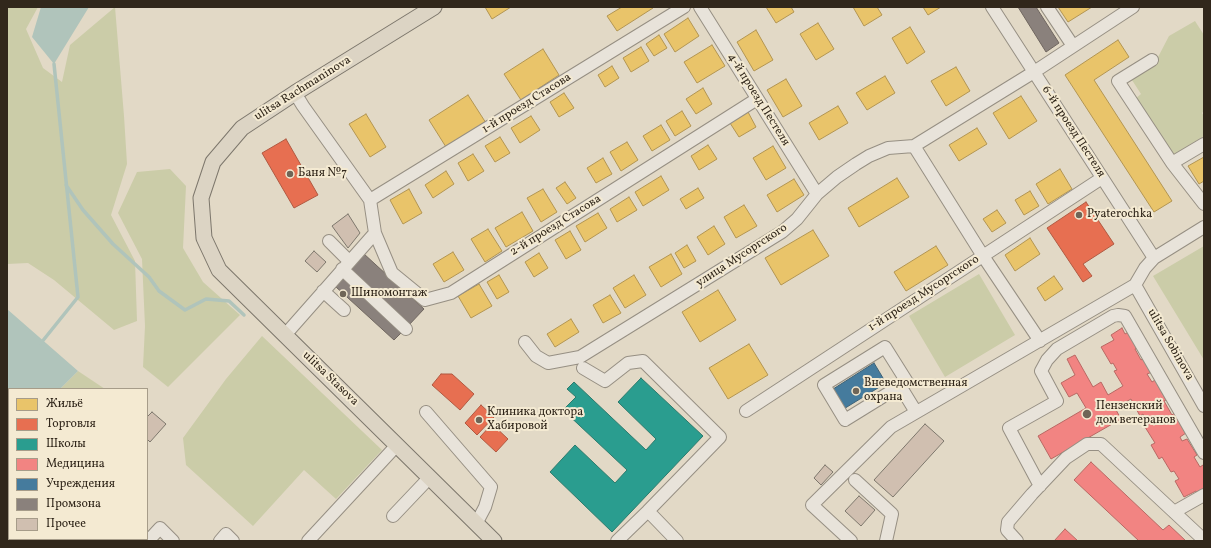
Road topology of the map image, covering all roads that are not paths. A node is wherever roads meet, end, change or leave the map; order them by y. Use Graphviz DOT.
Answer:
graph roads {
  1 [pos="434,7"];
  2 [pos="684,7"];
  3 [pos="700,7"];
  4 [pos="992,7"];
  5 [pos="1047,7"];
  6 [pos="1126,9"];
  7 [pos="1073,46"];
  8 [pos="1152,60"];
  9 [pos="1034,72"];
  10 [pos="295,93"];
  11 [pos="757,99"];
  12 [pos="1204,144"];
  13 [pos="914,146"];
  14 [pos="1172,163"];
  15 [pos="1102,178"];
  16 [pos="817,194"];
  17 [pos="200,198"];
  18 [pos="370,200"];
  19 [pos="1204,204"];
  20 [pos="1204,227"];
  21 [pos="375,233"];
  22 [pos="329,241"];
  23 [pos="983,256"];
  24 [pos="1154,258"];
  25 [pos="346,265"];
  26 [pos="1135,285"];
  27 [pos="323,291"];
  28 [pos="344,310"];
  29 [pos="406,329"];
  30 [pos="285,335"];
  31 [pos="1040,341"];
  32 [pos="525,342"];
  33 [pos="583,368"];
  34 [pos="900,386"];
  35 [pos="1204,406"];
  36 [pos="746,411"];
  37 [pos="426,412"];
  38 [pos="916,412"];
  39 [pos="397,445"];
  40 [pos="1204,453"];
  41 [pos="430,477"];
  42 [pos="855,480"];
  43 [pos="1040,486"];
  44 [pos="1204,495"];
  45 [pos="648,511"];
  46 [pos="1174,512"];
  47 [pos="393,516"];
  48 [pos="476,524"];
  49 [pos="1204,540"];
  50 [pos="148,541"];
  51 [pos="173,541"];
  52 [pos="220,541"];
  53 [pos="233,541"];
  54 [pos="308,541"];
  55 [pos="494,541"];
  56 [pos="617,541"];
  57 [pos="677,541"];
  58 [pos="850,541"];
  59 [pos="886,541"];
  60 [pos="1017,541"];
  1 -- 10 [label="main road, ulitsa Rachmaninova"];
  2 -- 18 [label="street, 1-й проезд Стасова"];
  3 -- 11 [label="street, 4-й проезд Пестеля"];
  4 -- 9 [label="street, 6-й проезд Пестеля"];
  5 -- 7 [label="street"];
  6 -- 7 [label="street, улица Мусоргского"];
  7 -- 9 [label="street, улица Мусоргского"];
  8 -- 14 [label="street"];
  9 -- 13 [label="street, улица Мусоргского"];
  9 -- 15 [label="street, 6-й проезд Пестеля"];
  10 -- 17 [label="main road, ulitsa Rachmaninova"];
  10 -- 18 [label="street"];
  11 -- 16 [label="street, 4-й проезд Пестеля"];
  11 -- 21 [label="street, 2-й проезд Стасова"];
  12 -- 14 [label="street"];
  13 -- 16 [label="street, улица Мусоргского"];
  13 -- 23 [label="street"];
  14 -- 19 [label="street"];
  15 -- 23 [label="street, 1-й проезд Мусоргского"];
  15 -- 24 [label="street, 6-й проезд Пестеля"];
  16 -- 32 [label="street, улица Мусоргского"];
  17 -- 30 [label="main road, ulitsa Stasova"];
  18 -- 21 [label="street"];
  20 -- 24 [label="street"];
  21 -- 25 [label="street"];
  22 -- 25 [label="street"];
  23 -- 31 [label="street"];
  23 -- 36 [label="street, 1-й проезд Мусоргского"];
  24 -- 26 [label="street"];
  25 -- 27 [label="street"];
  25 -- 29 [label="street"];
  26 -- 31 [label="street"];
  26 -- 35 [label="street, ulitsa Sobinova"];
  27 -- 28 [label="street"];
  27 -- 30 [label="street"];
  30 -- 39 [label="main road, ulitsa Stasova"];
  31 -- 38 [label="street"];
  33 -- 45 [label="street"];
  34 -- 34 [label="street"];
  34 -- 38 [label="street"];
  37 -- 48 [label="street"];
  38 -- 58 [label="street"];
  39 -- 41 [label="main road, ulitsa Stasova"];
  39 -- 54 [label="street"];
  40 -- 43 [label="street"];
  41 -- 47 [label="street"];
  41 -- 48 [label="main road, ulitsa Stasova"];
  42 -- 59 [label="street"];
  43 -- 46 [label="street"];
  43 -- 60 [label="street"];
  44 -- 46 [label="street"];
  45 -- 56 [label="street"];
  45 -- 57 [label="street"];
  46 -- 49 [label="street"];
  48 -- 55 [label="main road, ulitsa Stasova"];
  50 -- 51 [label="street"];
  52 -- 53 [label="street"];
}
